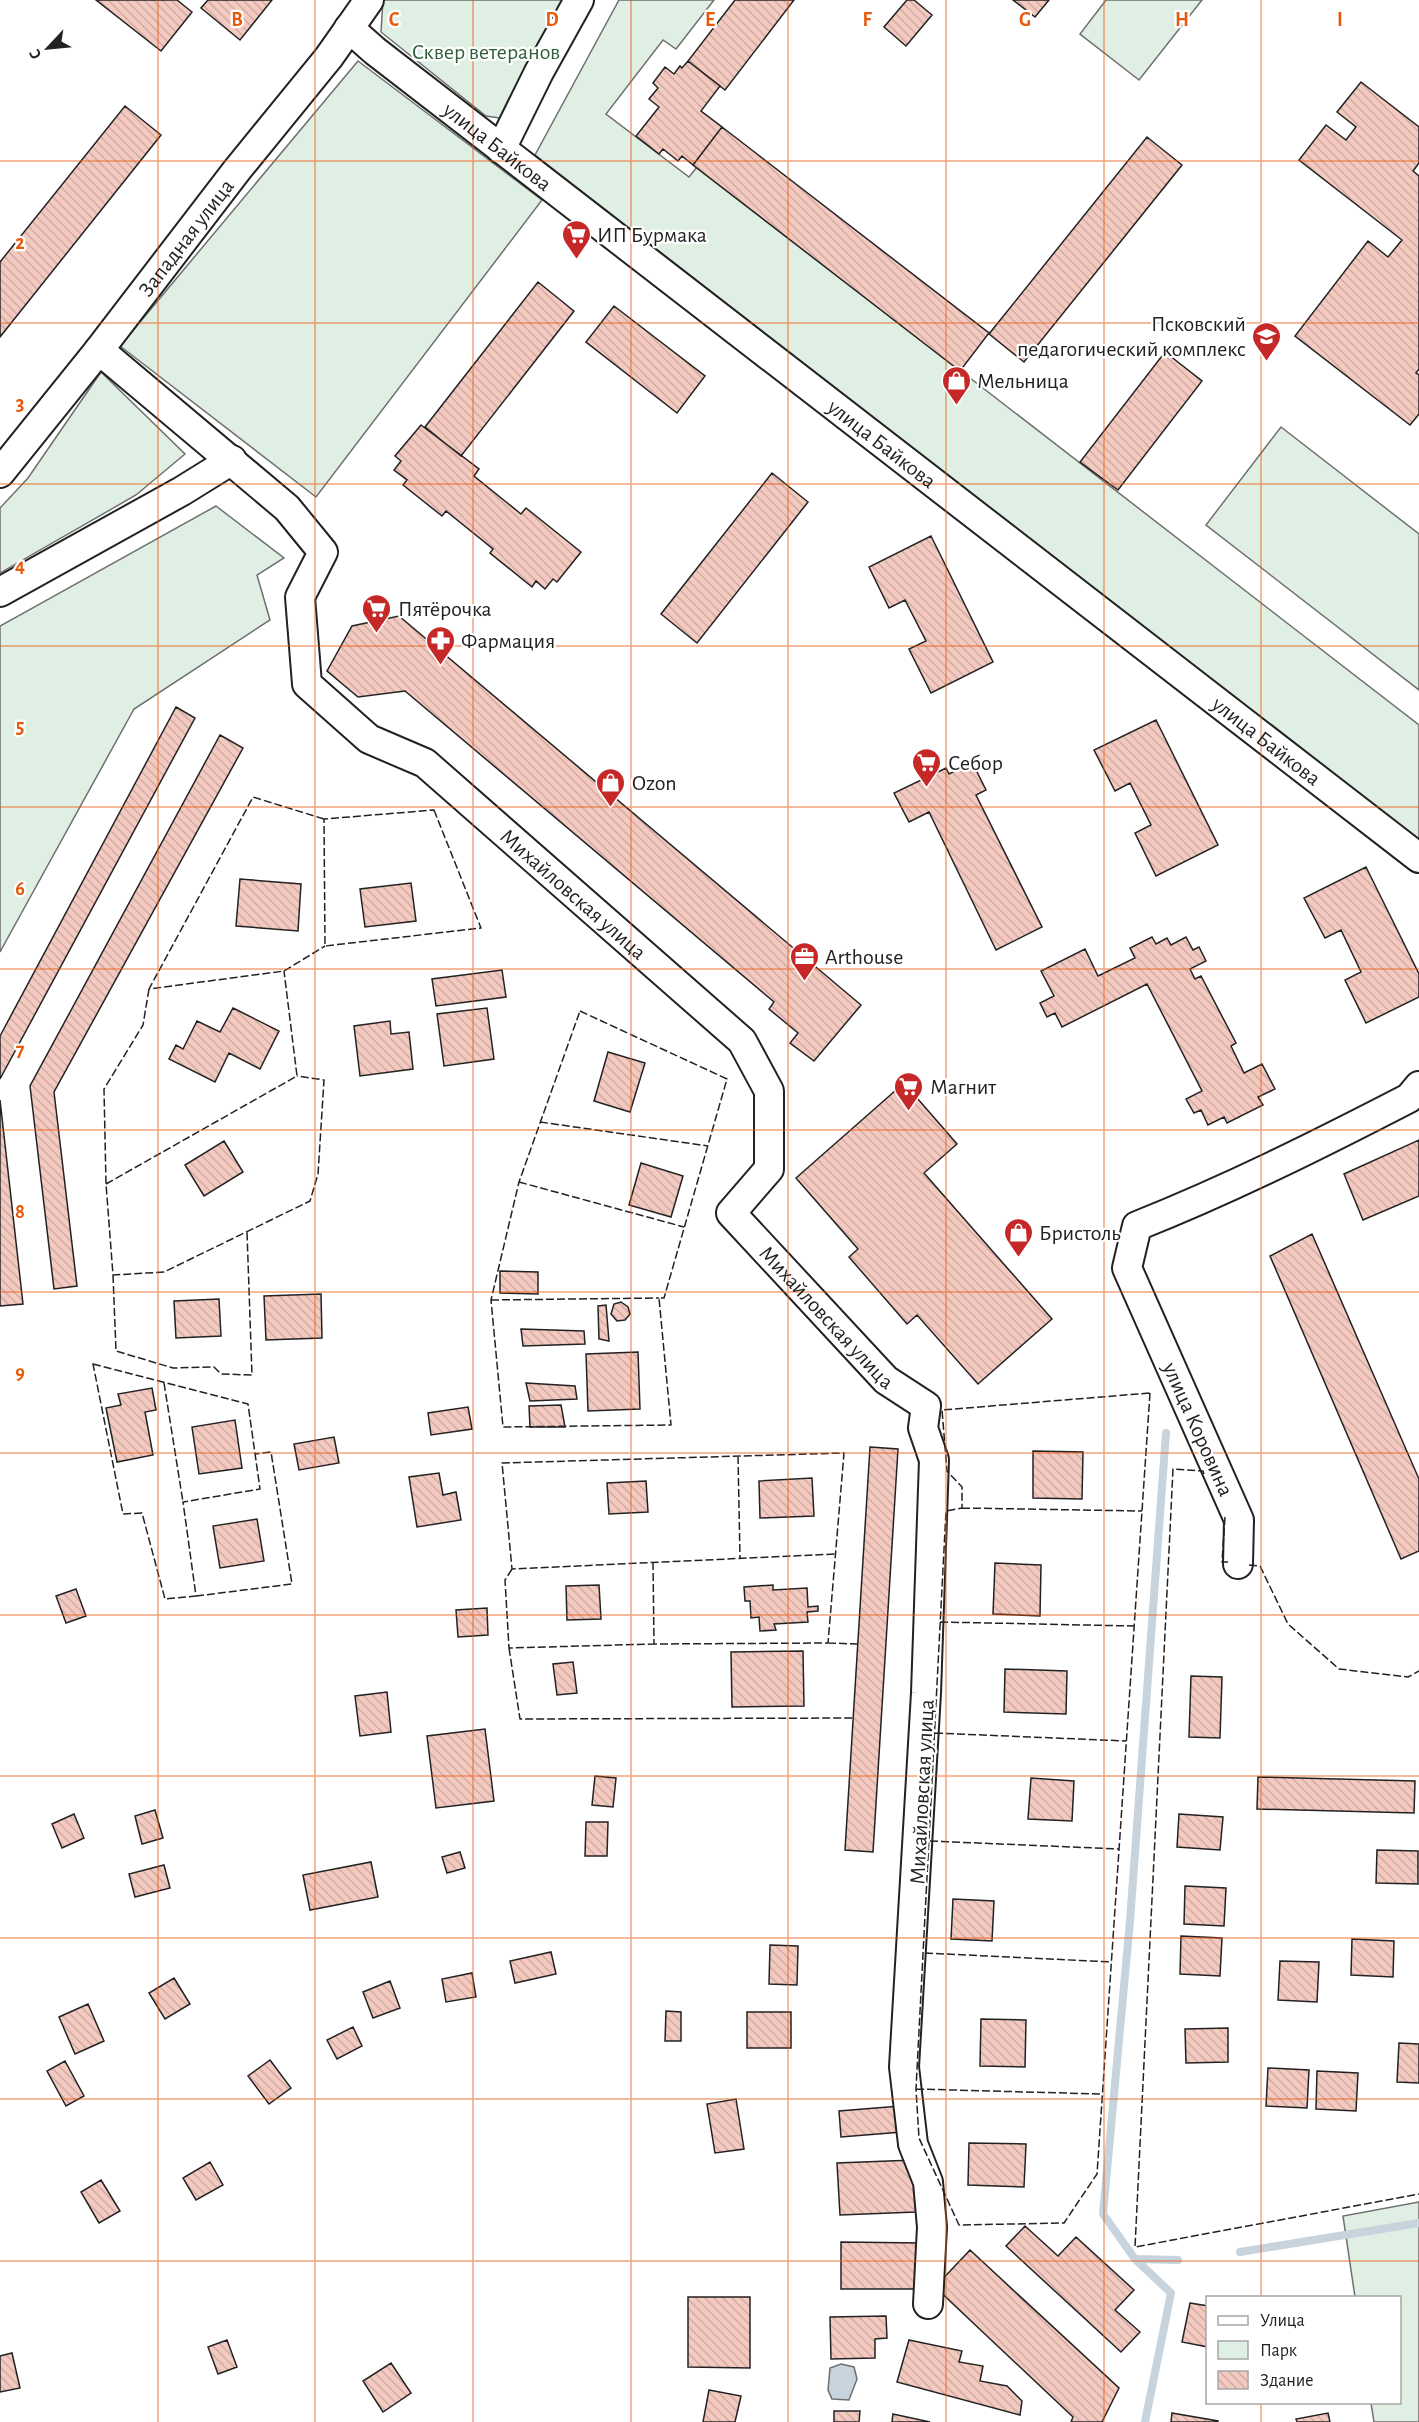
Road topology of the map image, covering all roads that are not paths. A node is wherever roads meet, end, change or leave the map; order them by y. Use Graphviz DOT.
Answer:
graph roads {
  1 [pos="369,0"];
  2 [pos="579,0"];
  3 [pos="348,28"];
  4 [pos="501,149"];
  5 [pos="99,350"];
  6 [pos="232,460"];
  7 [pos="0,472"];
  8 [pos="0,592"];
  9 [pos="1419,858"];
  10 [pos="1419,1086"];
  11 [pos="1238,1564"];
  12 [pos="928,2304"];
  1 -- 3 [label="street, Западная улица"];
  2 -- 4 [label="street"];
  3 -- 4 [label="street, улица Байкова"];
  3 -- 5 [label="street, Западная улица"];
  4 -- 9 [label="street, улица Байкова"];
  5 -- 6 [label="street"];
  5 -- 7 [label="street, Западная улица"];
  6 -- 8 [label="street"];
  6 -- 12 [label="street, Михайловская улица"];
  10 -- 11 [label="street, улица Коровина"];
}
